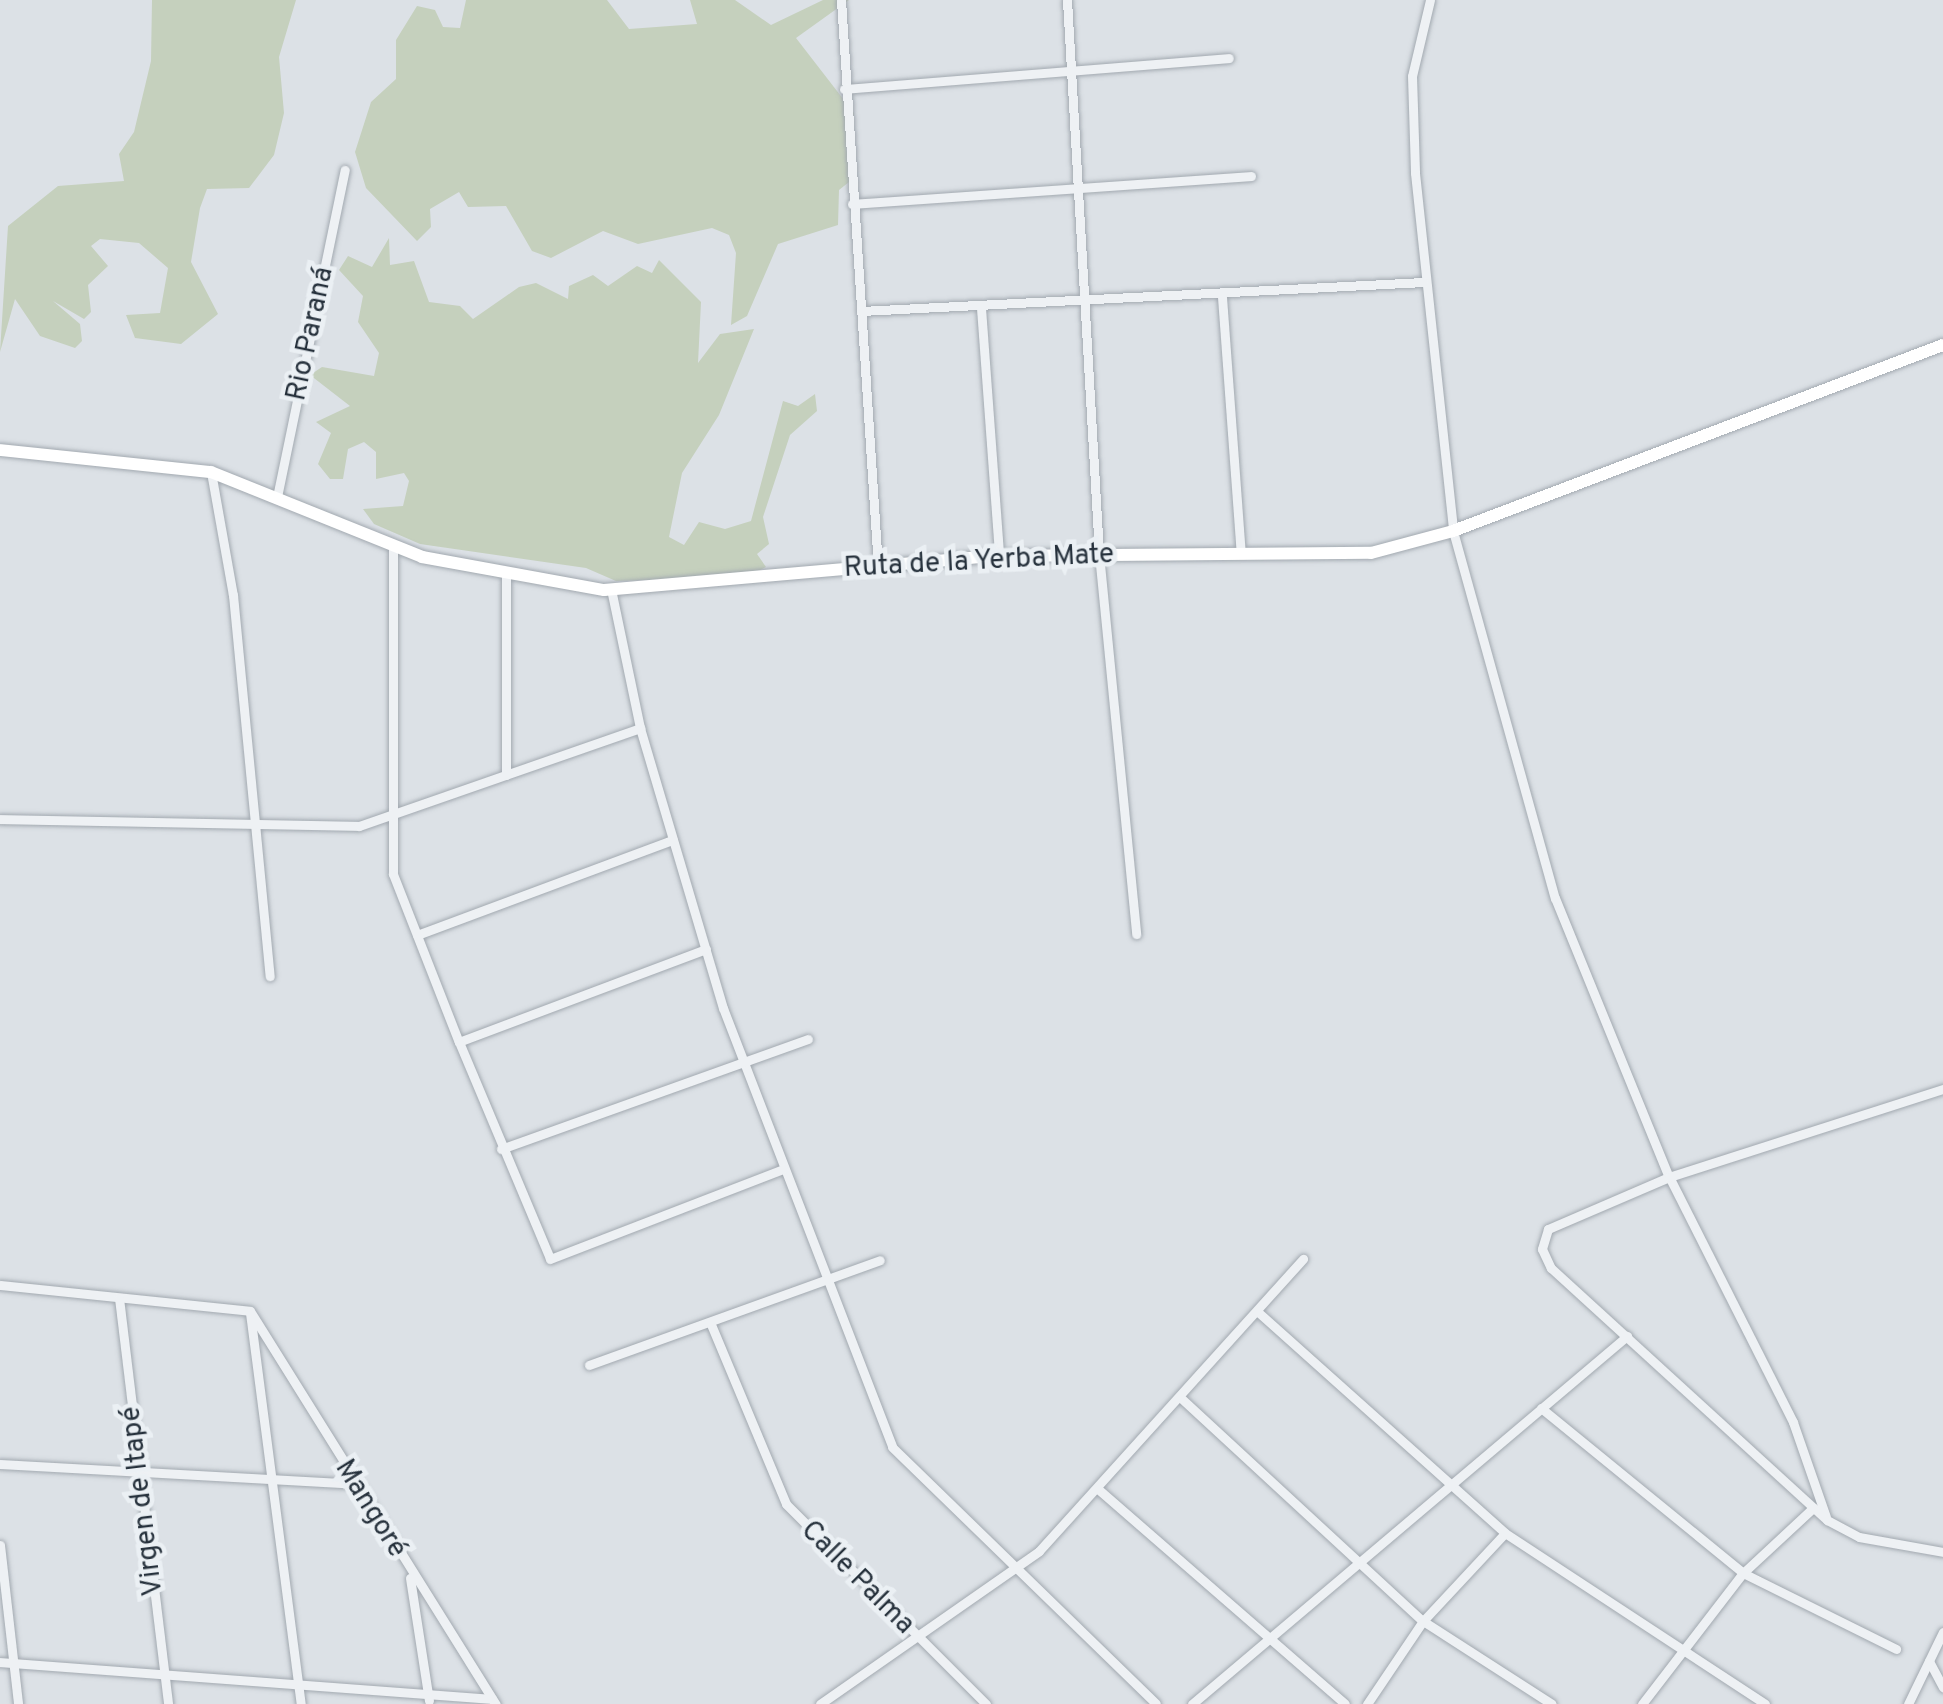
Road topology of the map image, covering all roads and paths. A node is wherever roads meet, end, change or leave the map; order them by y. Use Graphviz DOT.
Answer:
graph roads {
  1 [pos="841,0"];
  2 [pos="1067,0"];
  3 [pos="1430,0"];
  4 [pos="1228,58"];
  5 [pos="1074,73"];
  6 [pos="844,89"];
  7 [pos="345,170"];
  8 [pos="1251,176"];
  9 [pos="1082,190"];
  10 [pos="852,204"];
  11 [pos="1423,282"];
  12 [pos="1222,297"];
  13 [pos="1083,301"];
  14 [pos="981,308"];
  15 [pos="861,311"];
  16 [pos="1943,345"];
  17 [pos="0,450"];
  18 [pos="211,472"];
  19 [pos="276,498"];
  20 [pos="1453,531"];
  21 [pos="393,547"];
  22 [pos="1099,554"];
  23 [pos="1241,554"];
  24 [pos="998,556"];
  25 [pos="878,567"];
  26 [pos="506,574"];
  27 [pos="611,589"];
  28 [pos="640,728"];
  29 [pos="506,775"];
  30 [pos="392,814"];
  31 [pos="0,819"];
  32 [pos="256,822"];
  33 [pos="673,840"];
  34 [pos="1136,934"];
  35 [pos="418,935"];
  36 [pos="706,949"];
  37 [pos="270,976"];
  38 [pos="808,1039"];
  39 [pos="459,1042"];
  40 [pos="744,1062"];
  41 [pos="1943,1089"];
  42 [pos="501,1149"];
  43 [pos="783,1170"];
  44 [pos="1669,1176"];
  45 [pos="1303,1259"];
  46 [pos="880,1260"];
  47 [pos="826,1280"];
  48 [pos="0,1285"];
  49 [pos="119,1298"];
  50 [pos="250,1311"];
  51 [pos="1258,1312"];
  52 [pos="710,1322"];
  53 [pos="1626,1336"];
  54 [pos="589,1366"];
  55 [pos="1182,1399"];
  56 [pos="1541,1408"];
  57 [pos="0,1464"];
  58 [pos="138,1472"];
  59 [pos="268,1479"];
  60 [pos="354,1484"];
  61 [pos="1447,1488"];
  62 [pos="1098,1489"];
  63 [pos="1813,1508"];
  64 [pos="1827,1520"];
  65 [pos="1505,1533"];
  66 [pos="0,1545"];
  67 [pos="1943,1552"];
  68 [pos="1356,1564"];
  69 [pos="1012,1571"];
  70 [pos="409,1572"];
  71 [pos="1743,1574"];
  72 [pos="1423,1621"];
  73 [pos="1943,1632"];
  74 [pos="915,1636"];
  75 [pos="1264,1642"];
  76 [pos="1681,1648"];
  77 [pos="1896,1649"];
  78 [pos="1929,1661"];
  79 [pos="0,1662"];
  80 [pos="15,1664"];
  81 [pos="164,1679"];
  82 [pos="1943,1687"];
  83 [pos="300,1689"];
  84 [pos="494,1701"];
  85 [pos="429,1702"];
  86 [pos="18,1704"];
  87 [pos="168,1704"];
  88 [pos="302,1704"];
  89 [pos="820,1704"];
  90 [pos="986,1704"];
  91 [pos="1156,1704"];
  92 [pos="1192,1704"];
  93 [pos="1345,1704"];
  94 [pos="1367,1704"];
  95 [pos="1552,1704"];
  96 [pos="1642,1704"];
  97 [pos="1766,1704"];
  98 [pos="1908,1704"];
  1 -- 6 [label="street"];
  2 -- 5 [label="street"];
  3 -- 11 [label="street"];
  4 -- 5 [label="street"];
  5 -- 6 [label="street"];
  5 -- 9 [label="street"];
  6 -- 10 [label="street"];
  7 -- 19 [label="street, Rio Paraná"];
  8 -- 9 [label="street"];
  9 -- 10 [label="street"];
  9 -- 13 [label="street"];
  10 -- 15 [label="street"];
  11 -- 12 [label="street"];
  11 -- 20 [label="street"];
  12 -- 13 [label="street"];
  12 -- 23 [label="street"];
  13 -- 14 [label="street"];
  13 -- 22 [label="street"];
  14 -- 15 [label="street"];
  14 -- 24 [label="street"];
  15 -- 25 [label="street"];
  16 -- 20 [label="main road, Ruta de la Yerba Mate"];
  17 -- 18 [label="main road, Ruta de la Yerba Mate"];
  18 -- 19 [label="main road, Ruta de la Yerba Mate"];
  18 -- 32 [label="street"];
  19 -- 21 [label="main road, Ruta de la Yerba Mate"];
  20 -- 23 [label="main road, Ruta de la Yerba Mate"];
  20 -- 44 [label="street"];
  21 -- 26 [label="main road, Ruta de la Yerba Mate"];
  21 -- 30 [label="street"];
  22 -- 23 [label="main road, Ruta de la Yerba Mate"];
  22 -- 24 [label="main road, Ruta de la Yerba Mate"];
  22 -- 34 [label="street"];
  24 -- 25 [label="main road, Ruta de la Yerba Mate"];
  25 -- 27 [label="main road, Ruta de la Yerba Mate"];
  26 -- 27 [label="main road, Ruta de la Yerba Mate"];
  26 -- 29 [label="street"];
  27 -- 28 [label="street"];
  28 -- 29 [label="street"];
  28 -- 33 [label="street"];
  29 -- 30 [label="street"];
  30 -- 32 [label="street"];
  30 -- 35 [label="street"];
  31 -- 32 [label="street"];
  32 -- 37 [label="street"];
  33 -- 35 [label="street"];
  33 -- 36 [label="street"];
  35 -- 39 [label="street"];
  36 -- 39 [label="street"];
  36 -- 40 [label="street"];
  38 -- 40 [label="street"];
  39 -- 42 [label="street"];
  40 -- 42 [label="street"];
  40 -- 43 [label="street"];
  41 -- 44 [label="street"];
  42 -- 43 [label="street"];
  43 -- 47 [label="street"];
  44 -- 53 [label="street"];
  44 -- 64 [label="street"];
  45 -- 51 [label="street"];
  46 -- 47 [label="street"];
  47 -- 52 [label="street"];
  47 -- 69 [label="street"];
  48 -- 49 [label="street"];
  49 -- 50 [label="street"];
  49 -- 58 [label="street, Virgen de Itapé"];
  50 -- 59 [label="street"];
  50 -- 60 [label="street, Mangoré"];
  51 -- 55 [label="street"];
  51 -- 61 [label="street"];
  52 -- 54 [label="street"];
  52 -- 74 [label="street, Calle Palma"];
  53 -- 56 [label="street"];
  53 -- 63 [label="street"];
  55 -- 62 [label="street"];
  55 -- 68 [label="street"];
  56 -- 61 [label="street"];
  56 -- 71 [label="street"];
  57 -- 58 [label="street"];
  58 -- 59 [label="street"];
  58 -- 81 [label="street, Virgen de Itapé"];
  59 -- 60 [label="street"];
  59 -- 83 [label="street"];
  60 -- 70 [label="street, Mangoré"];
  61 -- 65 [label="street"];
  61 -- 68 [label="street"];
  62 -- 69 [label="street"];
  62 -- 75 [label="street"];
  63 -- 64 [label="street"];
  63 -- 71 [label="street"];
  64 -- 67 [label="street"];
  65 -- 72 [label="street"];
  65 -- 76 [label="street"];
  66 -- 80 [label="street"];
  68 -- 72 [label="street"];
  68 -- 75 [label="street"];
  69 -- 74 [label="street"];
  69 -- 91 [label="street"];
  70 -- 84 [label="street, Mangoré"];
  70 -- 85 [label="street"];
  71 -- 76 [label="street"];
  71 -- 77 [label="street"];
  72 -- 94 [label="street"];
  72 -- 95 [label="street"];
  73 -- 78 [label="street"];
  74 -- 89 [label="street"];
  74 -- 90 [label="street, Calle Palma"];
  75 -- 92 [label="street"];
  75 -- 93 [label="street"];
  76 -- 96 [label="street"];
  76 -- 97 [label="street"];
  78 -- 82 [label="street"];
  78 -- 98 [label="street"];
  79 -- 80 [label="street"];
  80 -- 81 [label="street"];
  80 -- 86 [label="street"];
  81 -- 83 [label="street"];
  81 -- 87 [label="street, Virgen de Itapé"];
  83 -- 85 [label="street"];
  83 -- 88 [label="street"];
  84 -- 85 [label="street"];
}
